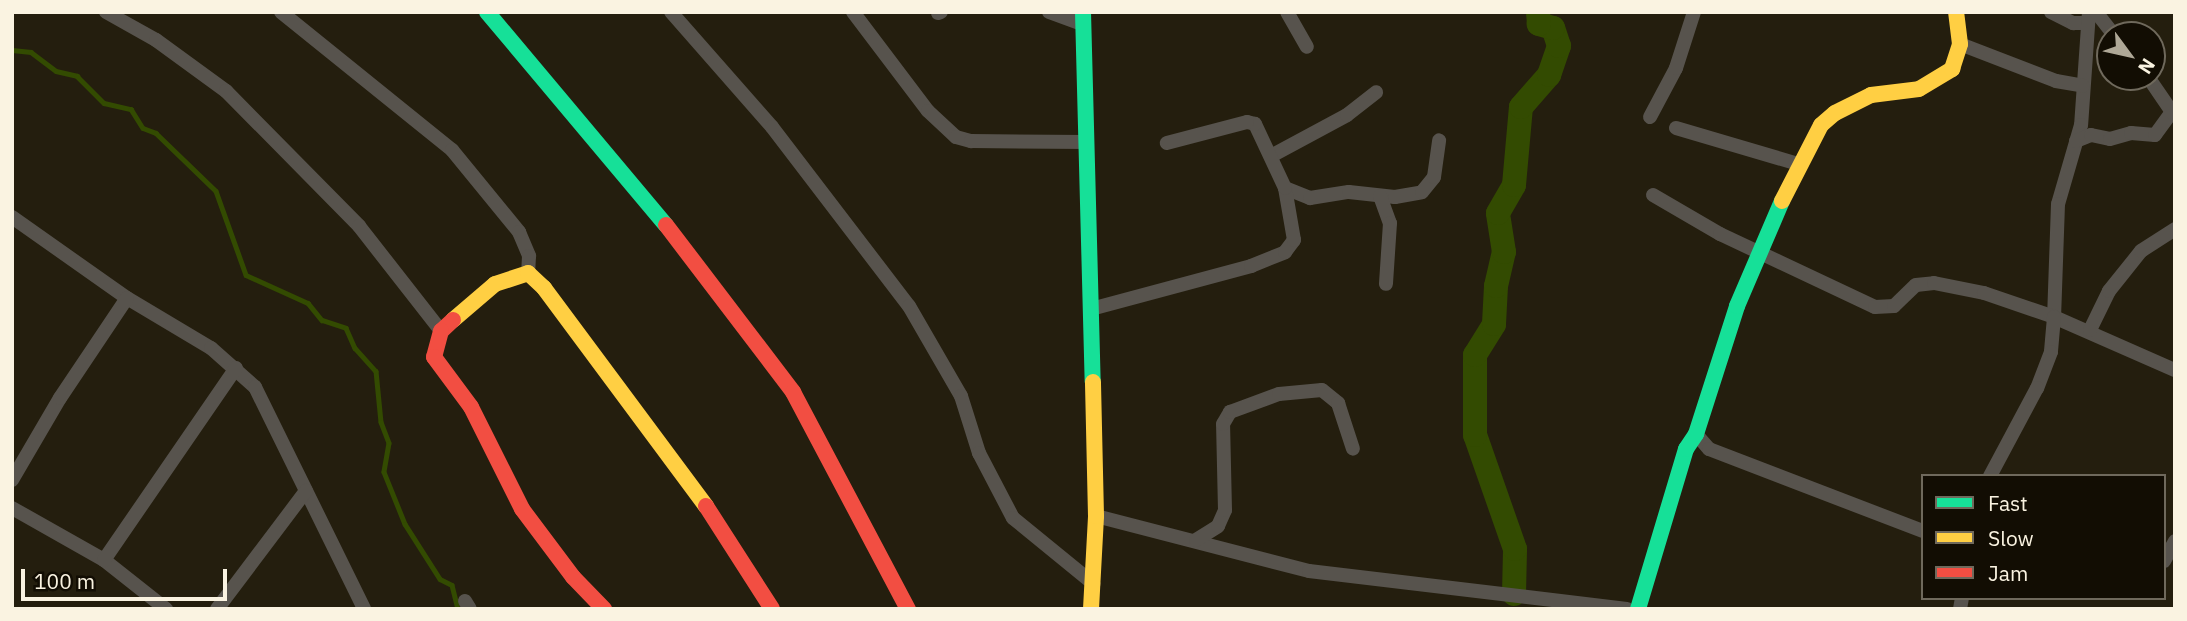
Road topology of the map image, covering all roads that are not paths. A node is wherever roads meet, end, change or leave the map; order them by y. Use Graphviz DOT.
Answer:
graph roads {
  1 [pos="106,12"];
  2 [pos="281,12"];
  3 [pos="487,12"];
  4 [pos="853,12"];
  5 [pos="1049,12"];
  6 [pos="1287,12"];
  7 [pos="1694,12"];
  8 [pos="1956,12"];
  9 [pos="2051,12"];
  10 [pos="679,14"];
  11 [pos="2090,16"];
  12 [pos="1084,19"];
  13 [pos="1960,44"];
  14 [pos="1307,47"];
  15 [pos="2083,86"];
  16 [pos="2158,91"];
  17 [pos="1376,92"];
  18 [pos="1650,117"];
  19 [pos="1676,128"];
  20 [pos="1439,140"];
  21 [pos="2076,141"];
  22 [pos="1087,142"];
  23 [pos="1167,142"];
  24 [pos="1271,156"];
  25 [pos="1798,164"];
  26 [pos="1285,188"];
  27 [pos="1653,195"];
  28 [pos="1380,196"];
  29 [pos="1310,198"];
  30 [pos="12,217"];
  31 [pos="1294,220"];
  32 [pos="2175,229"];
  33 [pos="1757,251"];
  34 [pos="528,273"];
  35 [pos="1386,284"];
  36 [pos="127,298"];
  37 [pos="1091,309"];
  38 [pos="2054,317"];
  39 [pos="2091,330"];
  40 [pos="441,331"];
  41 [pos="236,368"];
  42 [pos="2175,370"];
  43 [pos="1696,434"];
  44 [pos="1353,449"];
  45 [pos="1991,474"];
  46 [pos="12,480"];
  47 [pos="306,491"];
  48 [pos="12,508"];
  49 [pos="1096,516"];
  50 [pos="1921,530"];
  51 [pos="1196,540"];
  52 [pos="2175,541"];
  53 [pos="2166,557"];
  54 [pos="104,560"];
  55 [pos="1094,584"];
  56 [pos="166,609"];
  57 [pos="217,609"];
  58 [pos="364,609"];
  59 [pos="604,609"];
  60 [pos="772,609"];
  61 [pos="908,609"];
  62 [pos="1091,609"];
  63 [pos="1627,609"];
  64 [pos="1638,609"];
  1 -- 40 [label="street"];
  2 -- 34 [label="street"];
  3 -- 61 [label="street"];
  4 -- 22 [label="street"];
  5 -- 12 [label="street"];
  6 -- 14 [label="street"];
  7 -- 18 [label="street"];
  8 -- 13 [label="street"];
  9 -- 11 [label="street"];
  10 -- 55 [label="street"];
  11 -- 15 [label="street"];
  12 -- 22 [label="street"];
  13 -- 15 [label="street"];
  13 -- 25 [label="street"];
  15 -- 21 [label="street"];
  16 -- 21 [label="street"];
  17 -- 24 [label="street"];
  19 -- 25 [label="street"];
  20 -- 28 [label="street"];
  21 -- 38 [label="street"];
  22 -- 37 [label="street"];
  23 -- 24 [label="street"];
  24 -- 26 [label="street"];
  25 -- 33 [label="street"];
  26 -- 29 [label="street"];
  26 -- 31 [label="street"];
  27 -- 33 [label="street"];
  28 -- 29 [label="street"];
  28 -- 35 [label="street"];
  29 -- 31 [label="street"];
  30 -- 36 [label="street"];
  31 -- 37 [label="street"];
  32 -- 39 [label="street"];
  33 -- 38 [label="street"];
  33 -- 43 [label="street"];
  34 -- 40 [label="street"];
  34 -- 60 [label="street"];
  36 -- 41 [label="street"];
  36 -- 46 [label="street"];
  37 -- 49 [label="street"];
  38 -- 39 [label="street"];
  38 -- 45 [label="street"];
  39 -- 42 [label="street"];
  40 -- 59 [label="street"];
  41 -- 47 [label="street"];
  41 -- 54 [label="street"];
  43 -- 50 [label="street"];
  43 -- 64 [label="street"];
  44 -- 51 [label="street"];
  47 -- 57 [label="street"];
  47 -- 58 [label="street"];
  48 -- 54 [label="street"];
  49 -- 51 [label="street"];
  49 -- 55 [label="street"];
  51 -- 63 [label="street"];
  52 -- 53 [label="street"];
  54 -- 56 [label="street"];
  55 -- 62 [label="street"];
}
